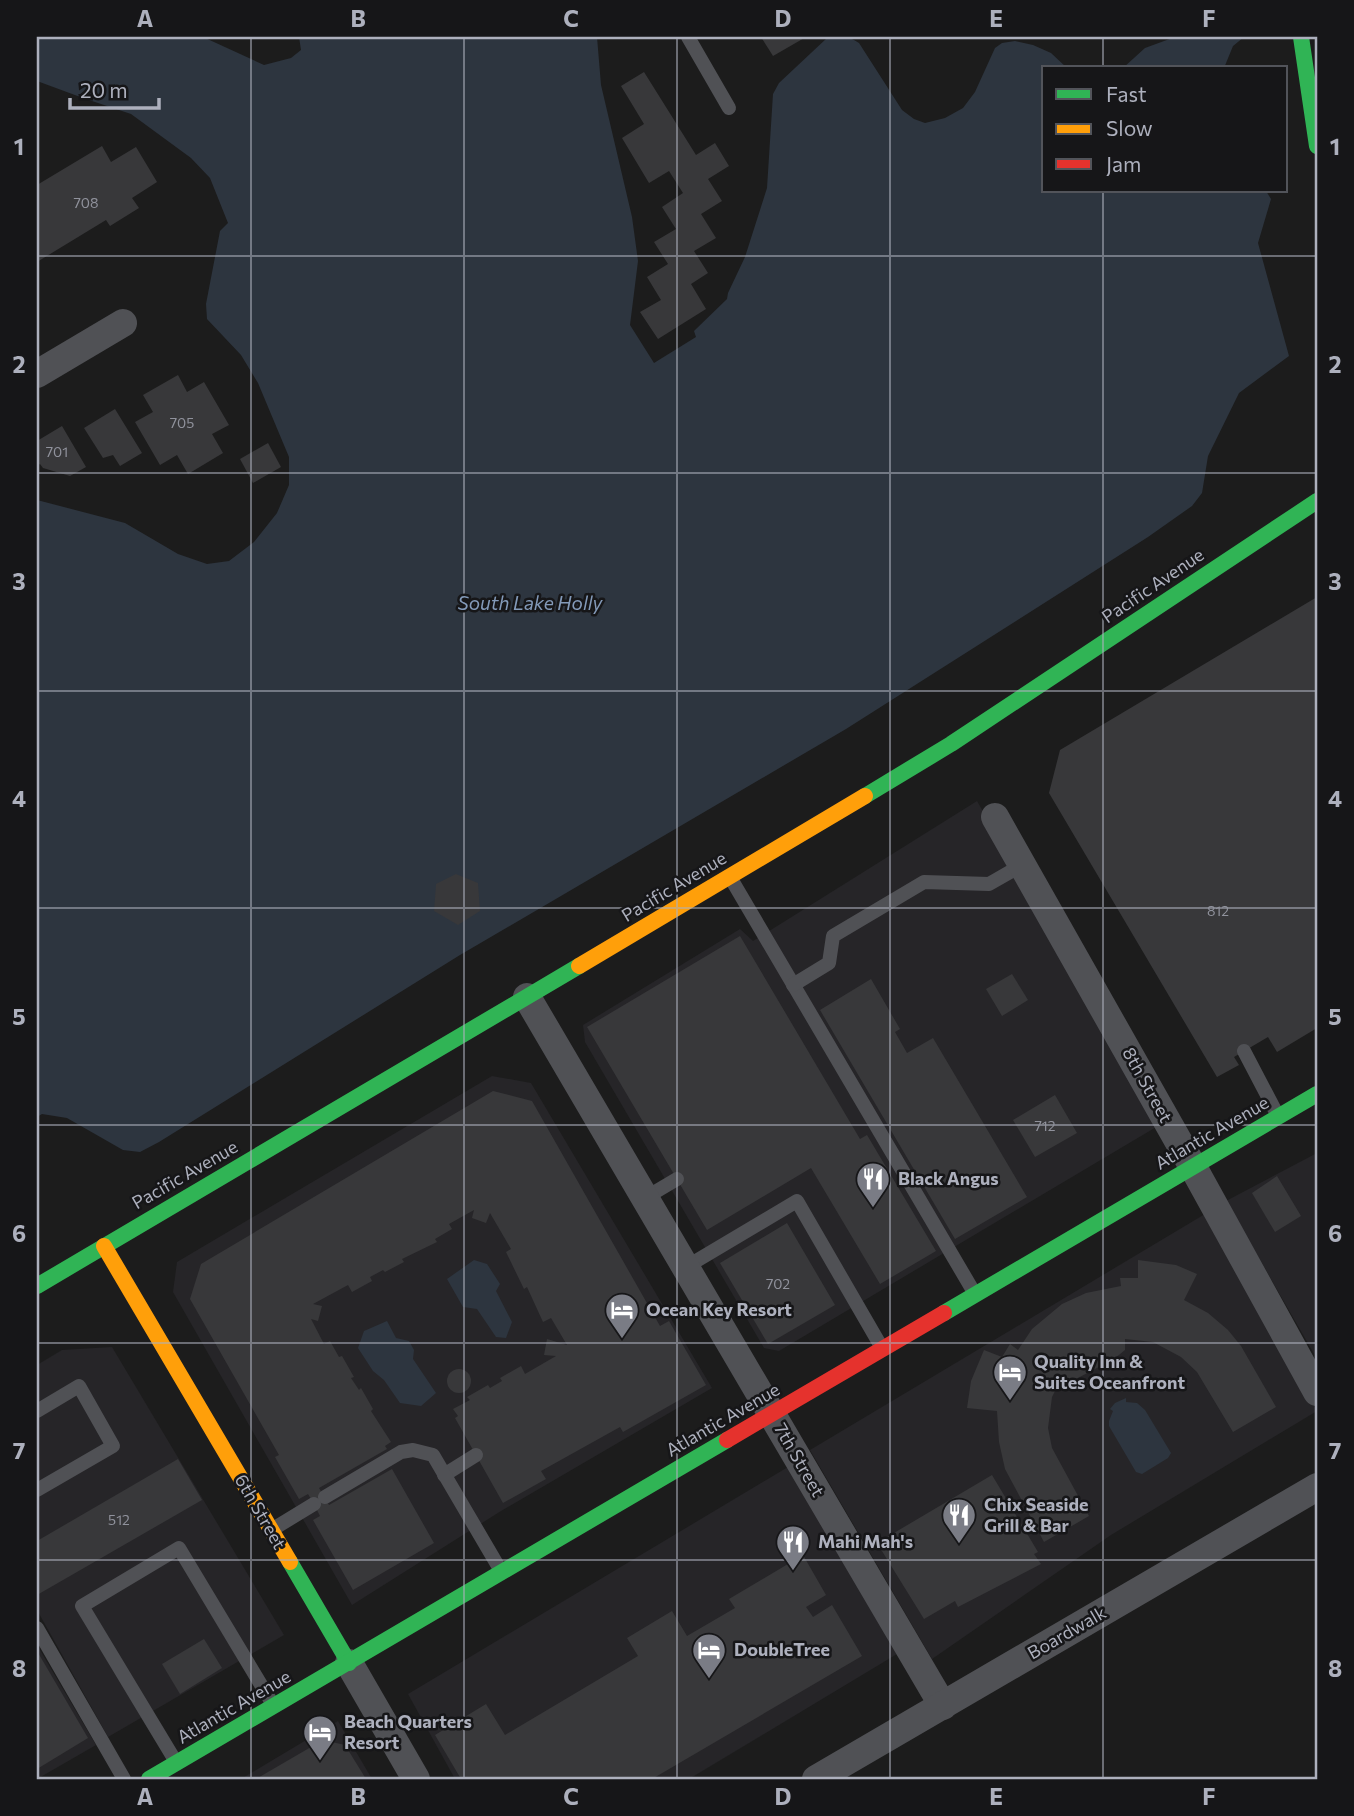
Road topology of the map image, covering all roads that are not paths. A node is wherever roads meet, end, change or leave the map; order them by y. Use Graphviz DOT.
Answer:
graph roads {
  1 [pos="688,37"];
  2 [pos="1301,37"];
  3 [pos="729,108"];
  4 [pos="1317,146"];
  5 [pos="123,323"];
  6 [pos="37,374"];
  7 [pos="1317,500"];
  8 [pos="995,817"];
  9 [pos="1022,865"];
  10 [pos="729,876"];
  11 [pos="793,985"];
  12 [pos="527,997"];
  13 [pos="1244,1051"];
  14 [pos="1317,1094"];
  15 [pos="1278,1117"];
  16 [pos="1194,1167"];
  17 [pos="677,1179"];
  18 [pos="646,1198"];
  19 [pos="104,1245"];
  20 [pos="686,1267"];
  21 [pos="37,1286"];
  22 [pos="975,1295"];
  23 [pos="883,1349"];
  24 [pos="1317,1392"];
  25 [pos="37,1411"];
  26 [pos="773,1413"];
  27 [pos="476,1455"];
  28 [pos="444,1475"];
  29 [pos="1317,1487"];
  30 [pos="37,1490"];
  31 [pos="271,1530"];
  32 [pos="502,1572"];
  33 [pos="37,1628"];
  34 [pos="349,1663"];
  35 [pos="274,1706"];
  36 [pos="943,1706"];
  37 [pos="176,1763"];
  38 [pos="124,1779"];
  39 [pos="149,1779"];
  40 [pos="416,1779"];
  41 [pos="816,1779"];
  1 -- 3 [label="lane"];
  2 -- 4 [label="main road"];
  5 -- 6 [label="street"];
  7 -- 10 [label="main road, Pacific Avenue"];
  8 -- 9 [label="street, 8th Street"];
  9 -- 11 [label="lane"];
  9 -- 16 [label="street, 8th Street"];
  10 -- 11 [label="lane"];
  10 -- 12 [label="main road, Pacific Avenue"];
  11 -- 22 [label="lane"];
  12 -- 18 [label="street, 7th Street"];
  12 -- 19 [label="main road, Pacific Avenue"];
  13 -- 15 [label="lane"];
  14 -- 15 [label="main road, Atlantic Avenue"];
  15 -- 16 [label="main road, Atlantic Avenue"];
  16 -- 22 [label="main road, Atlantic Avenue"];
  16 -- 24 [label="street, 8th Street"];
  17 -- 18 [label="lane"];
  18 -- 20 [label="street, 7th Street"];
  19 -- 21 [label="main road, Pacific Avenue"];
  19 -- 31 [label="main road, 6th Street"];
  20 -- 23 [label="lane"];
  20 -- 26 [label="street, 7th Street"];
  22 -- 23 [label="main road, Atlantic Avenue"];
  23 -- 26 [label="main road, Atlantic Avenue"];
  25 -- 30 [label="lane"];
  26 -- 32 [label="main road, Atlantic Avenue"];
  26 -- 36 [label="street, 7th Street"];
  27 -- 28 [label="lane"];
  28 -- 31 [label="lane"];
  28 -- 32 [label="lane"];
  29 -- 36 [label="street, Boardwalk"];
  31 -- 34 [label="main road, 6th Street"];
  32 -- 34 [label="main road, Atlantic Avenue"];
  33 -- 38 [label="lane"];
  34 -- 35 [label="main road, Atlantic Avenue"];
  34 -- 40 [label="street, 6th Street"];
  35 -- 37 [label="main road, Atlantic Avenue"];
  35 -- 37 [label="lane"];
  36 -- 41 [label="street, Boardwalk"];
  37 -- 39 [label="main road, Atlantic Avenue"];
}
